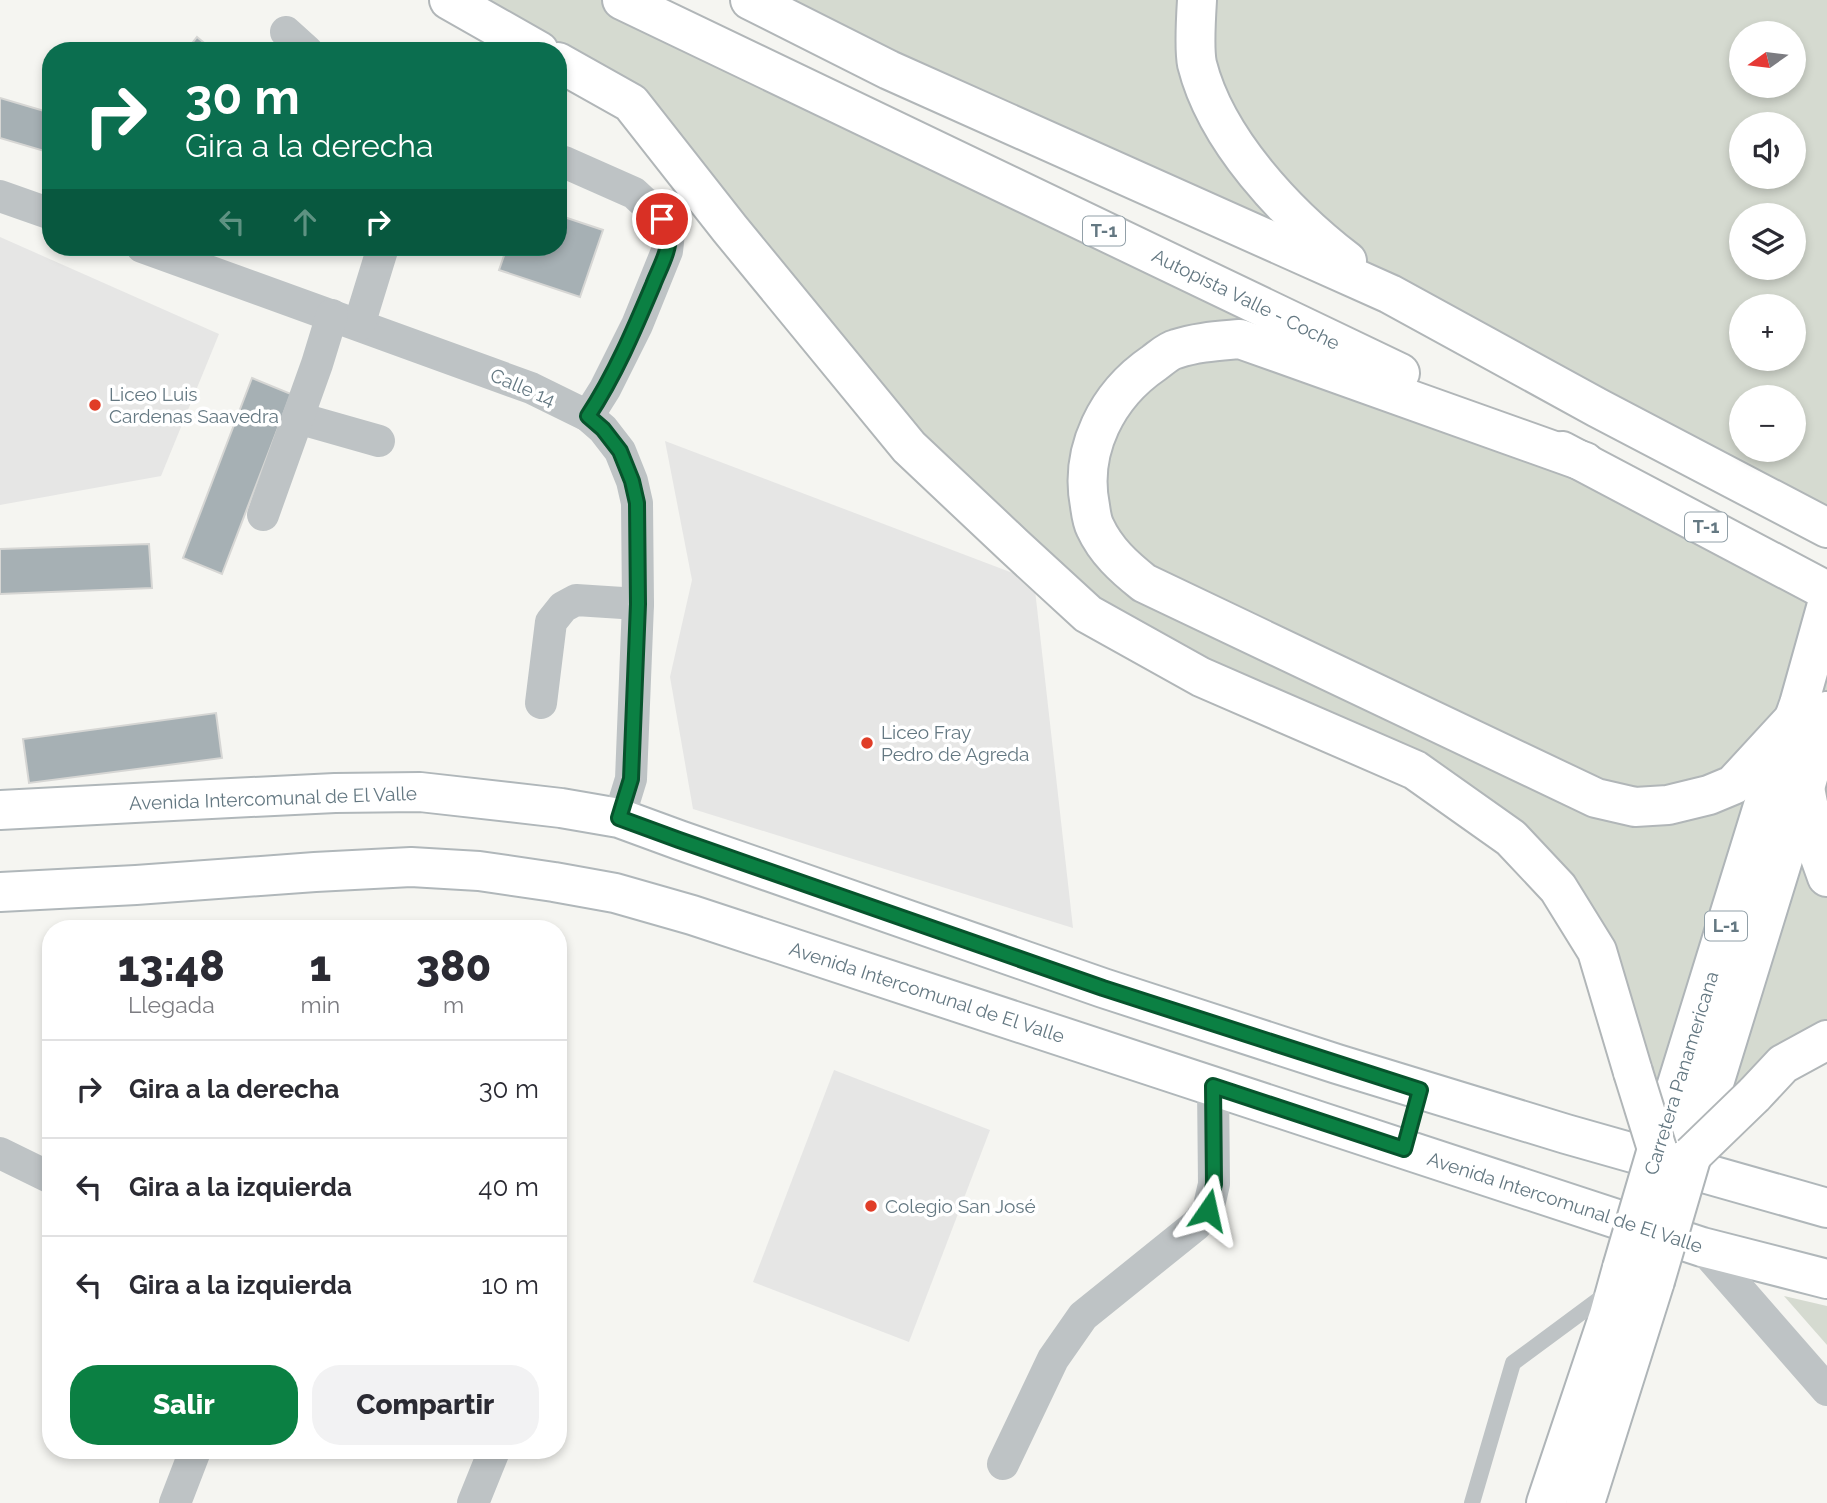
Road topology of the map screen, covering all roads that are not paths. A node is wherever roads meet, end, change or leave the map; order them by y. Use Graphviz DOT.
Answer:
graph roads {
  1 [pos="449,0"];
  2 [pos="622,0"];
  3 [pos="750,0"];
  4 [pos="1197,0"];
  5 [pos="523,42"];
  6 [pos="567,67"];
  7 [pos="567,163"];
  8 [pos="0,196"];
  9 [pos="42,211"];
  10 [pos="167,256"];
  11 [pos="378,256"];
  12 [pos="1390,294"];
  13 [pos="345,320"];
  14 [pos="588,416"];
  15 [pos="298,418"];
  16 [pos="379,441"];
  17 [pos="1586,462"];
  18 [pos="263,515"];
  19 [pos="1827,528"];
  20 [pos="1827,592"];
  21 [pos="638,604"];
  22 [pos="1827,604"];
  23 [pos="541,703"];
  24 [pos="1811,713"];
  25 [pos="1805,788"];
  26 [pos="0,810"];
  27 [pos="619,818"];
  28 [pos="1827,877"];
  29 [pos="0,892"];
  30 [pos="1827,1040"];
  31 [pos="1213,1086"];
  32 [pos="1420,1090"];
  33 [pos="1404,1149"];
  34 [pos="1674,1152"];
  35 [pos="0,1153"];
  36 [pos="42,1174"];
  37 [pos="1827,1208"];
  38 [pos="1702,1247"];
  39 [pos="1827,1279"];
  40 [pos="1636,1283"];
  41 [pos="1827,1390"];
  42 [pos="192,1459"];
  43 [pos="491,1459"];
  44 [pos="1003,1464"];
  45 [pos="174,1503"];
  46 [pos="473,1503"];
  47 [pos="1472,1503"];
  48 [pos="1546,1503"];
  49 [pos="1585,1503"];
  1 -- 5 [label="main road"];
  2 -- 17 [label="main road, Autopista Valle - Coche / T-1"];
  3 -- 12 [label="main road"];
  4 -- 12 [label="main road"];
  6 -- 34 [label="main road, bridge"];
  7 -- 14 [label="street"];
  8 -- 9 [label="street"];
  10 -- 13 [label="street, Calle 14"];
  11 -- 13 [label="street"];
  12 -- 19 [label="main road"];
  13 -- 14 [label="street, Calle 14"];
  13 -- 15 [label="street"];
  14 -- 21 [label="street, Calle 14"];
  15 -- 16 [label="street"];
  15 -- 18 [label="street"];
  17 -- 20 [label="main road, Autopista Valle - Coche / T-1"];
  17 -- 24 [label="main road"];
  21 -- 23 [label="street"];
  21 -- 27 [label="street, Calle 14"];
  22 -- 24 [label="main road, Carretera Panamericana / L-1"];
  24 -- 25 [label="main road, Carretera Panamericana / L-1"];
  24 -- 34 [label="main road, Carretera Panamericana / L-1"];
  25 -- 28 [label="main road"];
  25 -- 34 [label="main road, Carretera Panamericana / L-1"];
  26 -- 27 [label="main road, Avenida Intercomunal de El Valle"];
  27 -- 32 [label="main road, Avenida Intercomunal de El Valle"];
  29 -- 31 [label="main road, Avenida Intercomunal de El Valle"];
  30 -- 34 [label="main road, bridge"];
  31 -- 33 [label="main road, Avenida Intercomunal de El Valle"];
  31 -- 44 [label="street"];
  32 -- 33 [label="main road"];
  32 -- 37 [label="main road, Avenida Intercomunal de El Valle"];
  33 -- 38 [label="main road, Avenida Intercomunal de El Valle"];
  34 -- 40 [label="main road, Carretera Panamericana / L-1, bridge"];
  35 -- 36 [label="street"];
  38 -- 39 [label="main road, Avenida Intercomunal de El Valle"];
  38 -- 41 [label="street"];
  40 -- 47 [label="lane"];
  40 -- 48 [label="main road, Carretera Panamericana / L-1"];
  40 -- 49 [label="main road, Carretera Panamericana / L-1"];
  42 -- 45 [label="street"];
  43 -- 46 [label="street"];
}
